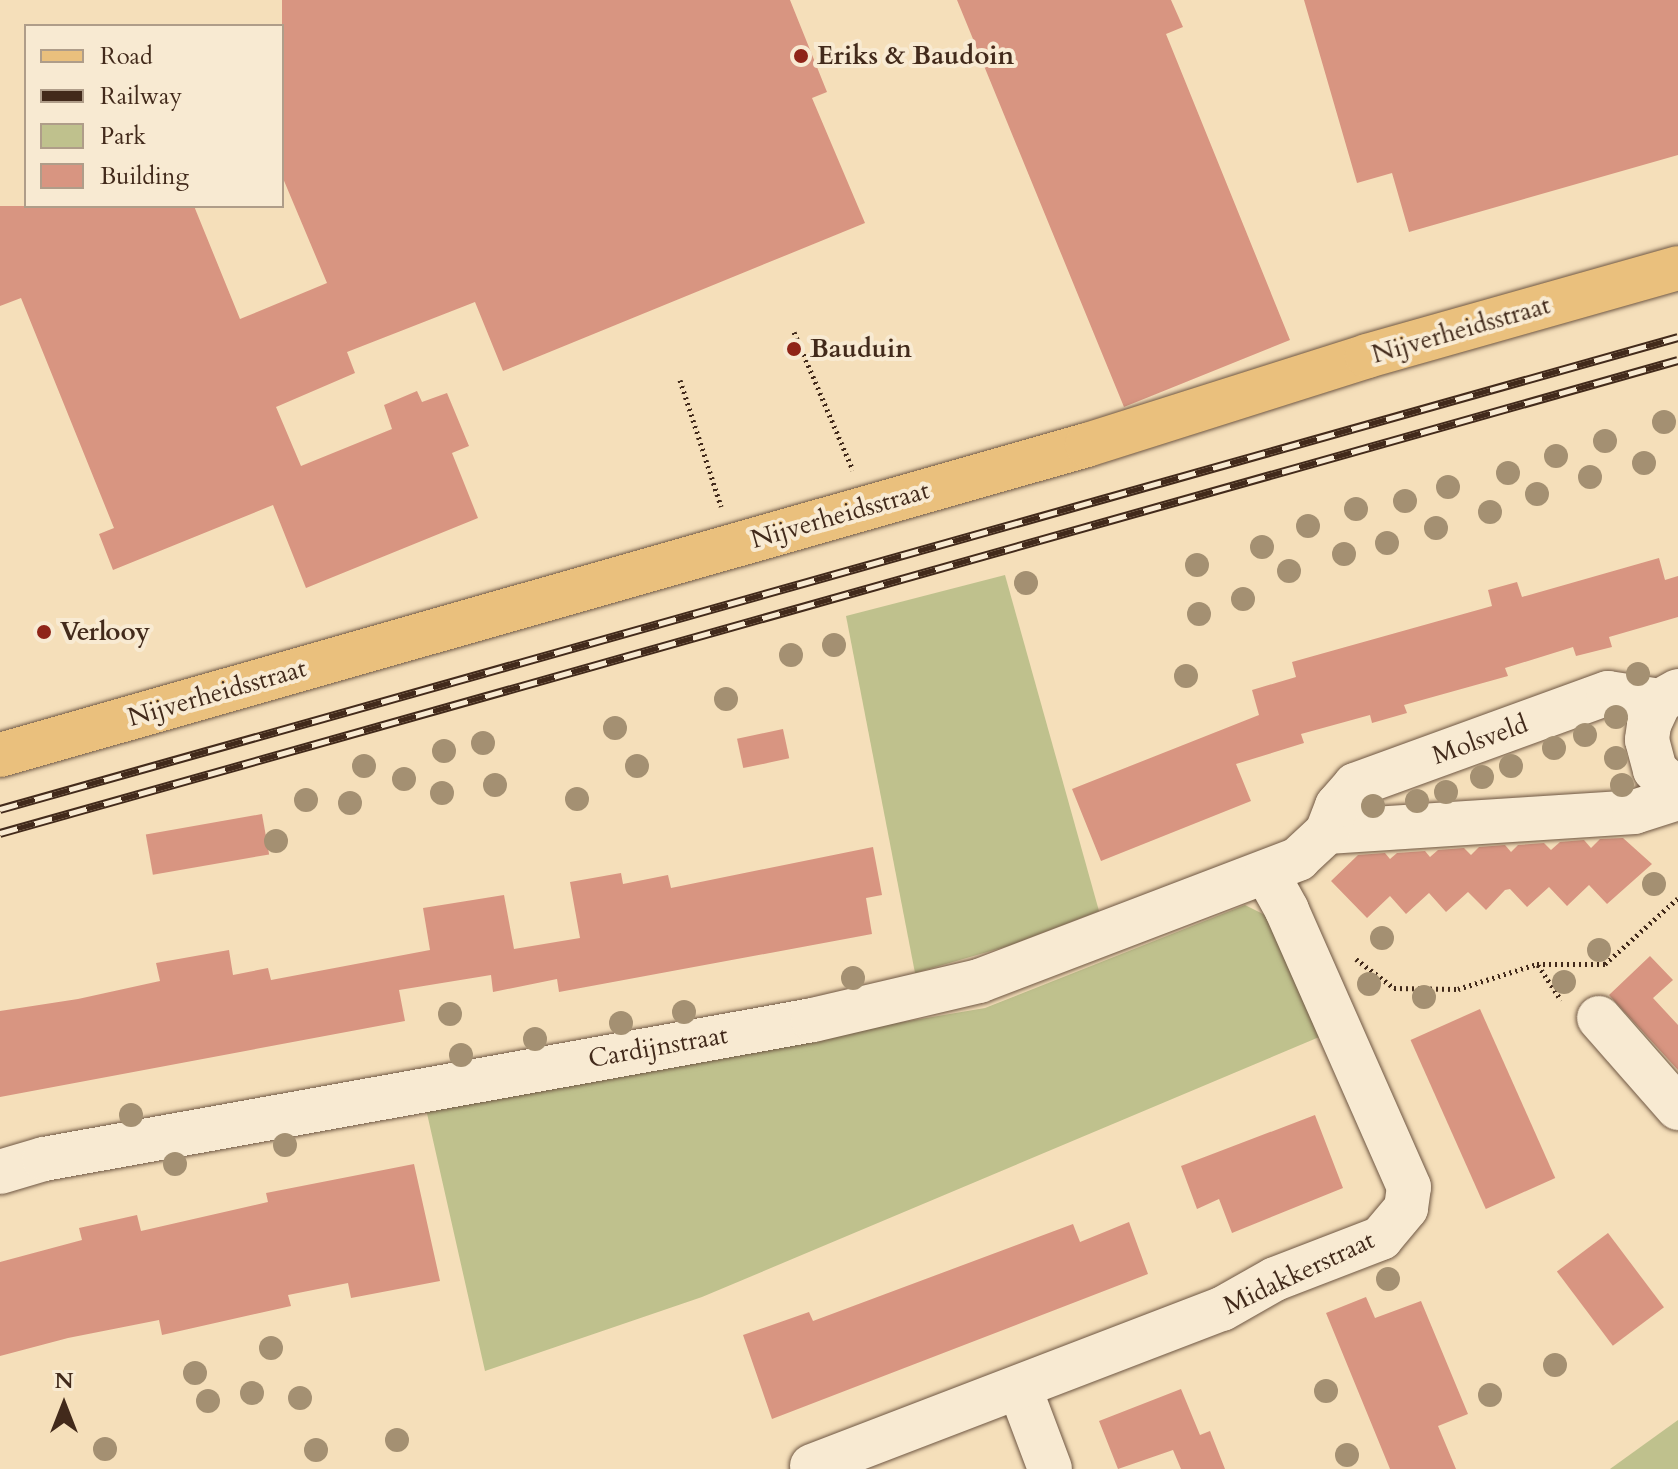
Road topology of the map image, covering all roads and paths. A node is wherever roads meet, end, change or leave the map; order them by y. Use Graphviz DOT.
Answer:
graph roads {
  1 [pos="1678,268"];
  2 [pos="794,332"];
  3 [pos="680,380"];
  4 [pos="869,508"];
  5 [pos="733,545"];
  6 [pos="1669,696"];
  7 [pos="0,755"];
  8 [pos="1678,791"];
  9 [pos="1678,798"];
  10 [pos="1297,854"];
  11 [pos="1678,898"];
  12 [pos="1350,946"];
  13 [pos="1599,1018"];
  14 [pos="1678,1108"];
  15 [pos="0,1172"];
  16 [pos="1020,1389"];
  17 [pos="812,1466"];
  18 [pos="1050,1469"];
  1 -- 4 [label="main road, Nijverheidsstraat"];
  2 -- 4 [label="path"];
  3 -- 5 [label="path"];
  4 -- 5 [label="main road, Nijverheidsstraat"];
  5 -- 7 [label="main road, Nijverheidsstraat"];
  6 -- 8 [label="street, Molsveld"];
  6 -- 10 [label="street, Molsveld"];
  9 -- 10 [label="street"];
  10 -- 15 [label="street, Cardijnstraat"];
  10 -- 16 [label="street, Midakkerstraat"];
  11 -- 12 [label="path"];
  13 -- 14 [label="street"];
  16 -- 17 [label="street, Midakkerstraat"];
  16 -- 18 [label="street"];
}
